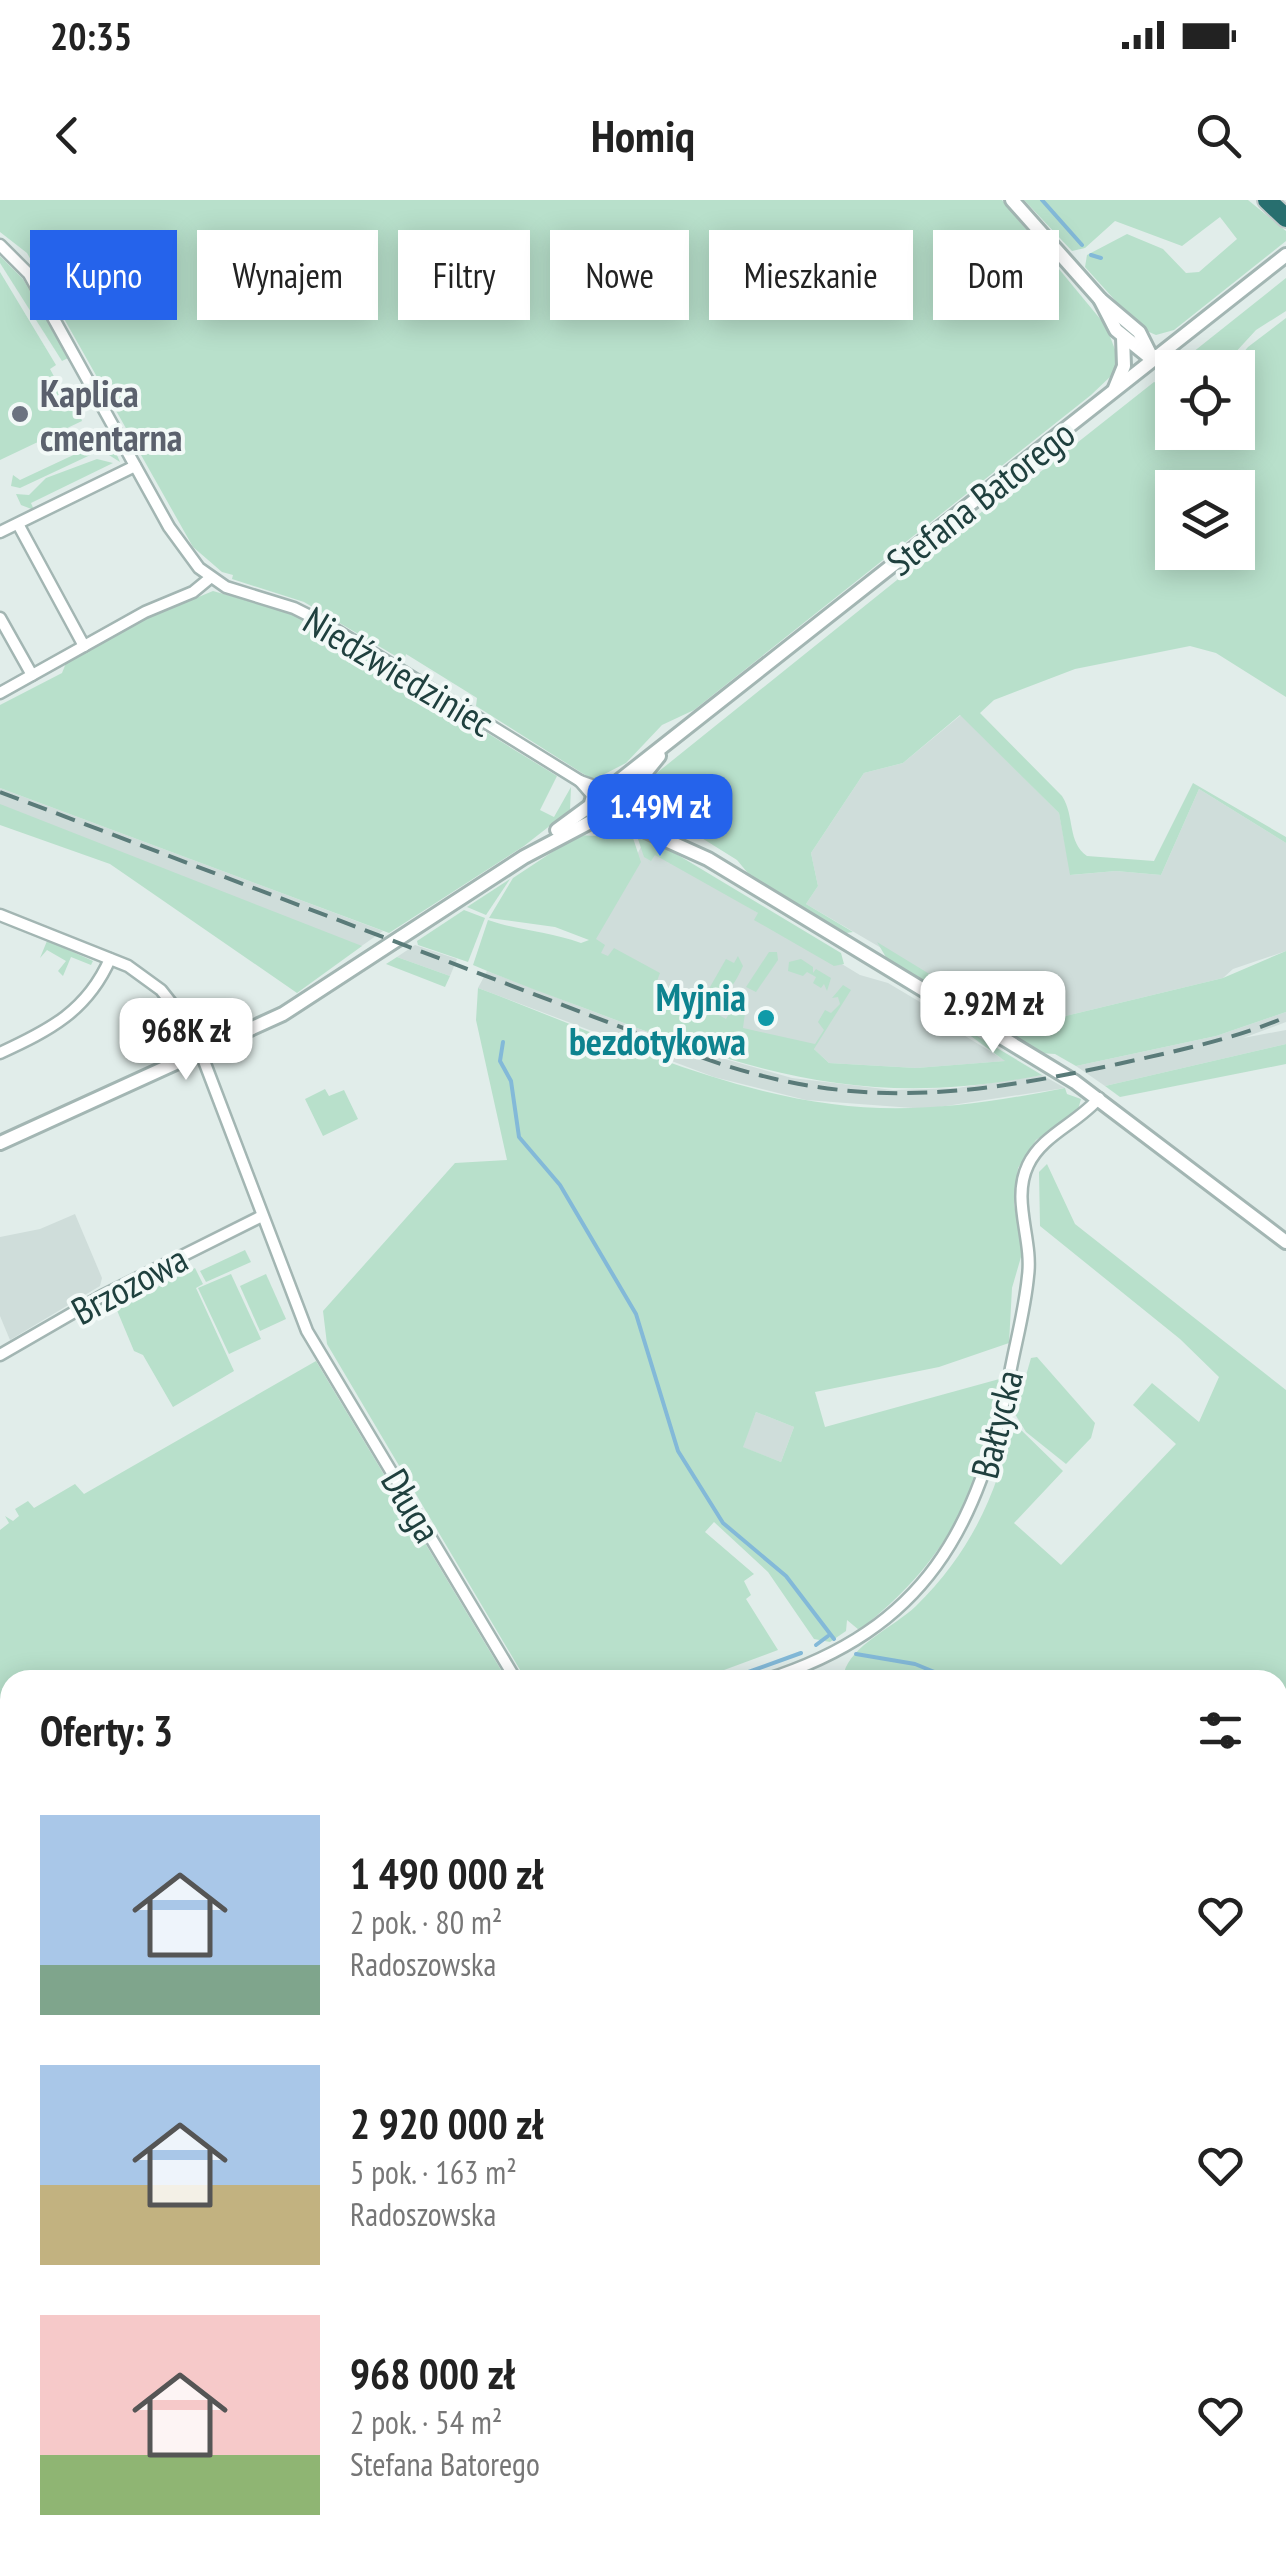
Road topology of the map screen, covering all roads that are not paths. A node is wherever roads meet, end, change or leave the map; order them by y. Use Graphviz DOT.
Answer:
graph roads {
  1 [pos="1012,200"];
  2 [pos="1266,200"];
  3 [pos="1284,217"];
  4 [pos="0,245"];
  5 [pos="1286,254"];
  6 [pos="1100,299"];
  7 [pos="1123,337"];
  8 [pos="1153,360"];
  9 [pos="1114,390"];
  10 [pos="135,466"];
  11 [pos="18,524"];
  12 [pos="0,532"];
  13 [pos="210,578"];
  14 [pos="0,618"];
  15 [pos="84,646"];
  16 [pos="32,675"];
  17 [pos="0,694"];
  18 [pos="674,739"];
  19 [pos="615,784"];
  20 [pos="594,796"];
  21 [pos="631,799"];
  22 [pos="596,819"];
  23 [pos="626,822"];
  24 [pos="524,856"];
  25 [pos="708,860"];
  26 [pos="0,915"];
  27 [pos="110,959"];
  28 [pos="0,1053"];
  29 [pos="201,1053"];
  30 [pos="1099,1098"];
  31 [pos="0,1143"];
  32 [pos="260,1217"];
  33 [pos="1286,1242"];
  34 [pos="0,1355"];
  35 [pos="510,1670"];
  36 [pos="790,1670"];
  1 -- 6 [label="street"];
  2 -- 3 [label="highway"];
  4 -- 10 [label="street, Niedźwiedziniec"];
  5 -- 8 [label="street, Stefana Batorego"];
  6 -- 7 [label="street"];
  6 -- 8 [label="street"];
  7 -- 8 [label="street"];
  7 -- 9 [label="street"];
  8 -- 9 [label="street, Stefana Batorego"];
  9 -- 18 [label="street, Stefana Batorego"];
  10 -- 11 [label="street"];
  10 -- 13 [label="street, Niedźwiedziniec"];
  11 -- 12 [label="street"];
  11 -- 15 [label="street"];
  13 -- 15 [label="street"];
  13 -- 20 [label="street, Niedźwiedziniec"];
  14 -- 16 [label="street"];
  15 -- 16 [label="street"];
  16 -- 17 [label="street"];
  18 -- 19 [label="street, Stefana Batorego"];
  18 -- 21 [label="street, Stefana Batorego"];
  19 -- 20 [label="street"];
  19 -- 21 [label="street"];
  20 -- 22 [label="street"];
  20 -- 24 [label="street"];
  21 -- 23 [label="street"];
  21 -- 25 [label="street"];
  22 -- 23 [label="street"];
  22 -- 24 [label="street"];
  23 -- 25 [label="street"];
  24 -- 29 [label="street"];
  25 -- 30 [label="street"];
  26 -- 27 [label="street"];
  27 -- 28 [label="street"];
  27 -- 29 [label="street"];
  29 -- 31 [label="street"];
  29 -- 32 [label="street"];
  30 -- 33 [label="street"];
  30 -- 36 [label="street, Bałtycka"];
  32 -- 34 [label="street, Brzozowa"];
  32 -- 35 [label="street, Długa"];
}
